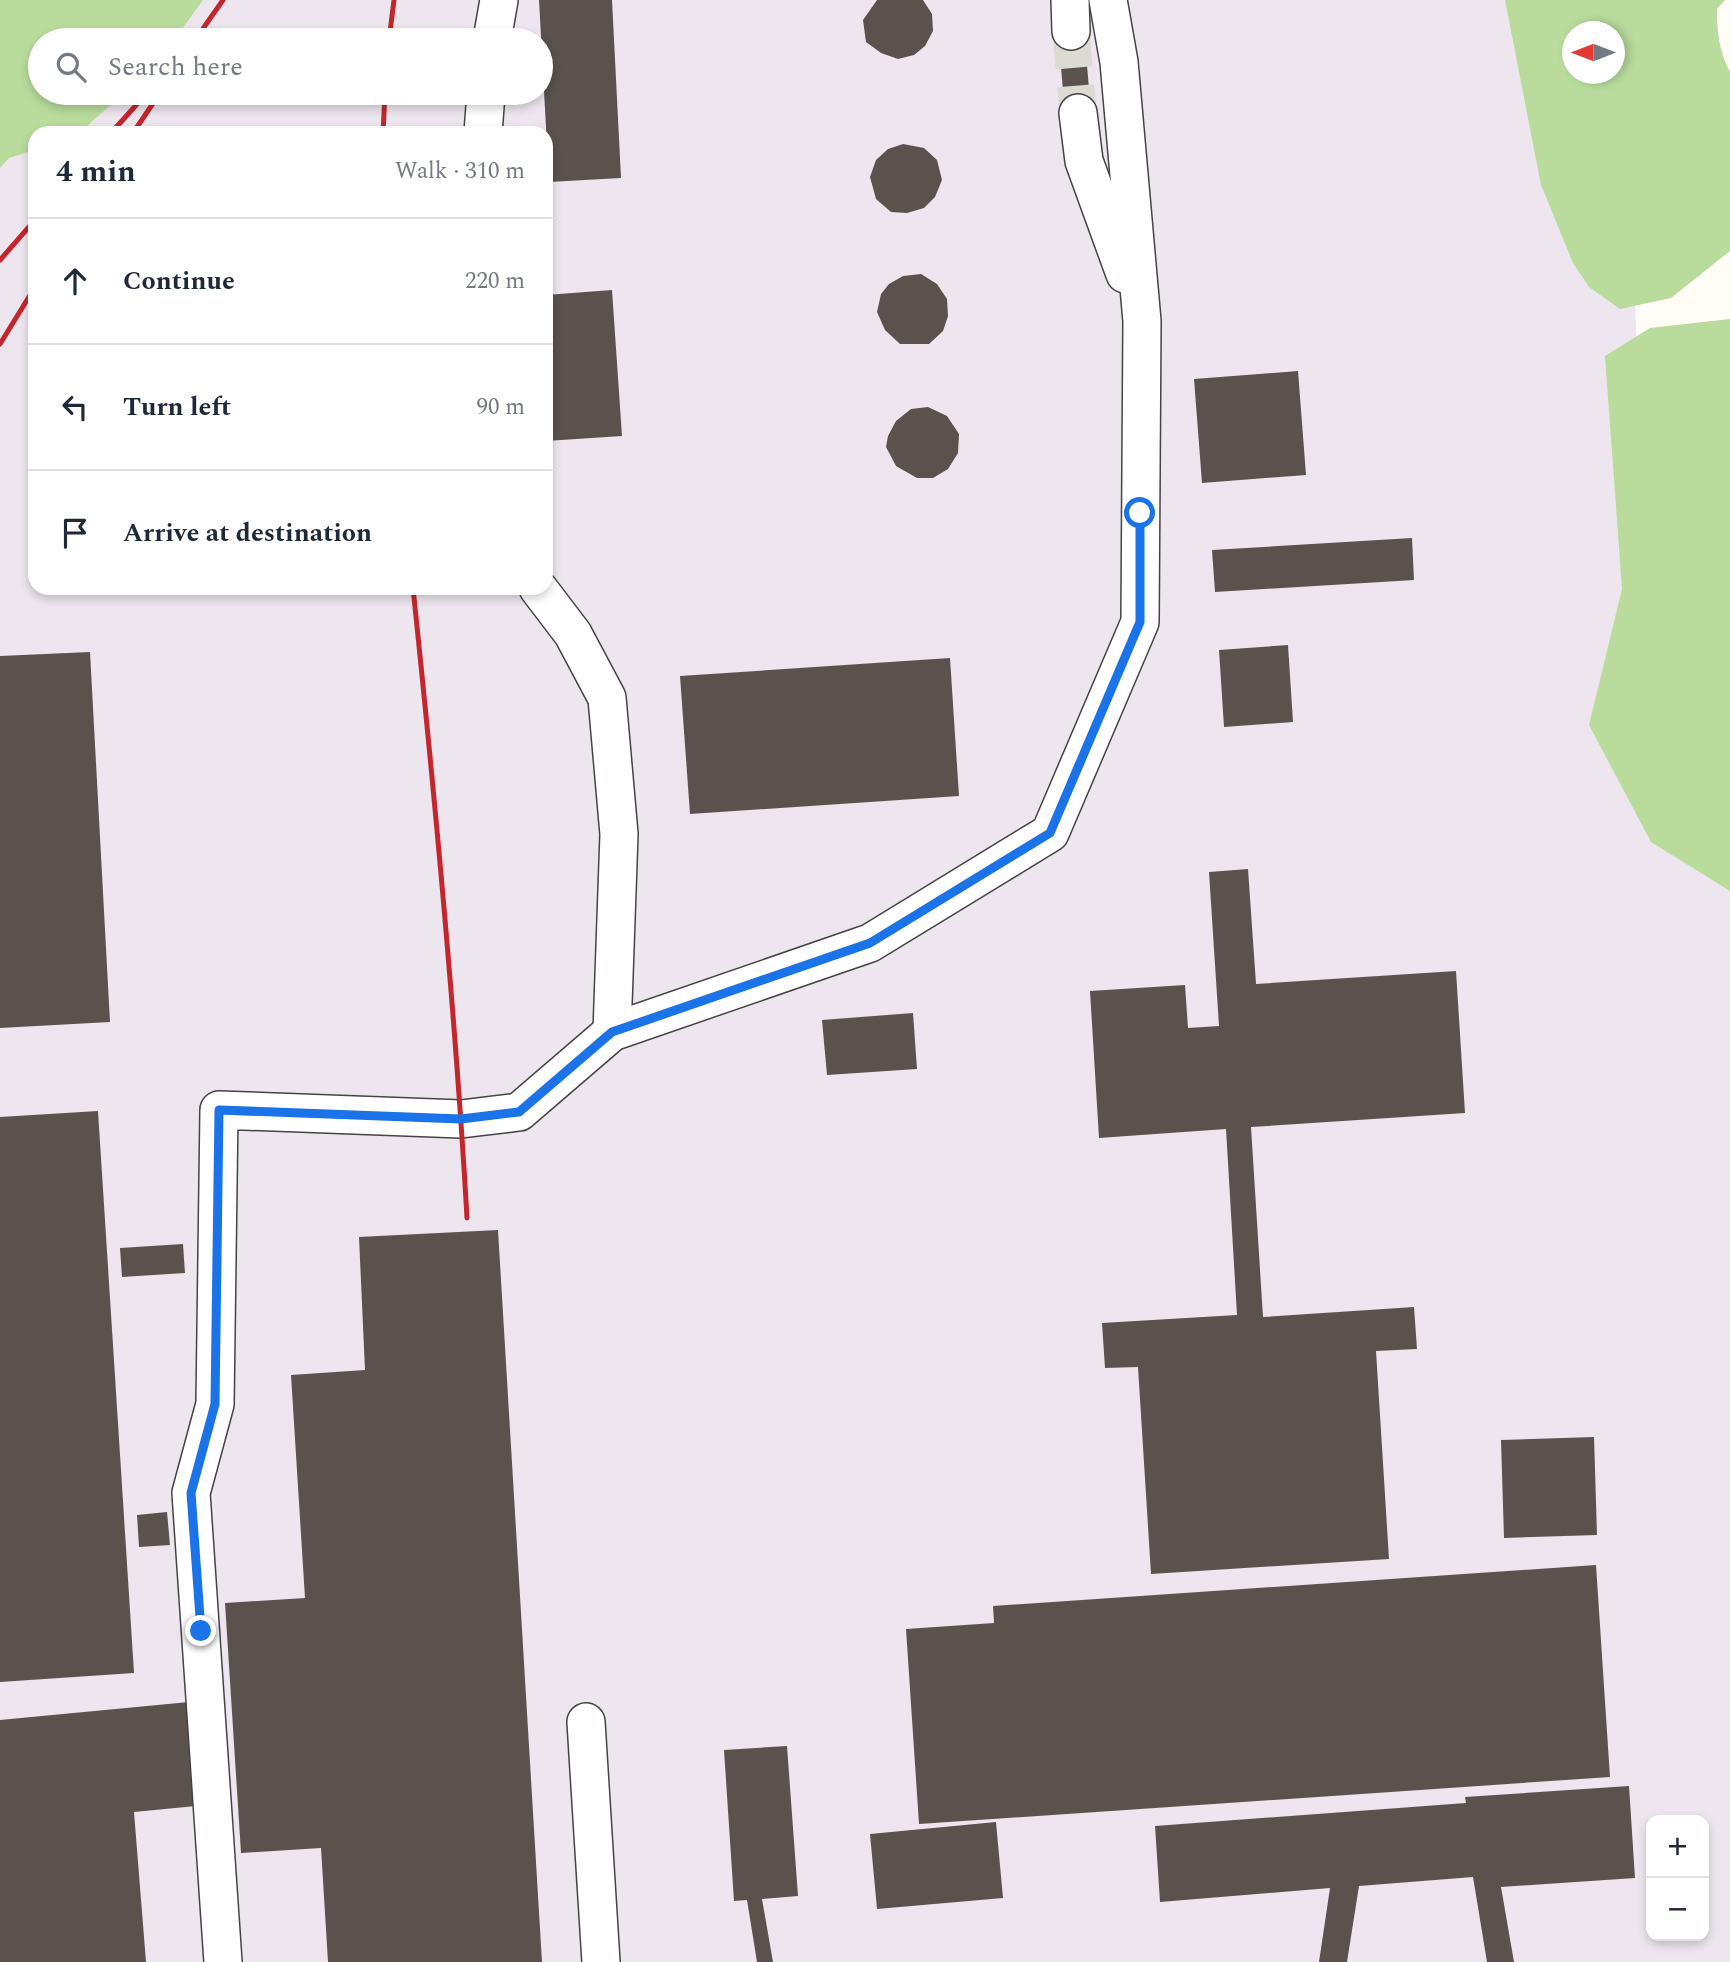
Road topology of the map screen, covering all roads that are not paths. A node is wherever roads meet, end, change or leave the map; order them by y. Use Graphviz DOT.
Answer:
graph roads {
  1 [pos="499,0"];
  2 [pos="1108,0"];
  3 [pos="494,28"];
  4 [pos="485,105"];
  5 [pos="1078,113"];
  6 [pos="484,126"];
  7 [pos="1142,321"];
  8 [pos="543,595"];
  9 [pos="612,1032"];
  10 [pos="586,1722"];
  11 [pos="223,1962"];
  12 [pos="601,1962"];
  1 -- 3 [label="lane"];
  2 -- 7 [label="lane"];
  4 -- 6 [label="lane"];
  5 -- 7 [label="lane"];
  7 -- 9 [label="lane"];
  8 -- 9 [label="lane"];
  9 -- 11 [label="lane"];
  10 -- 12 [label="lane"];
}
